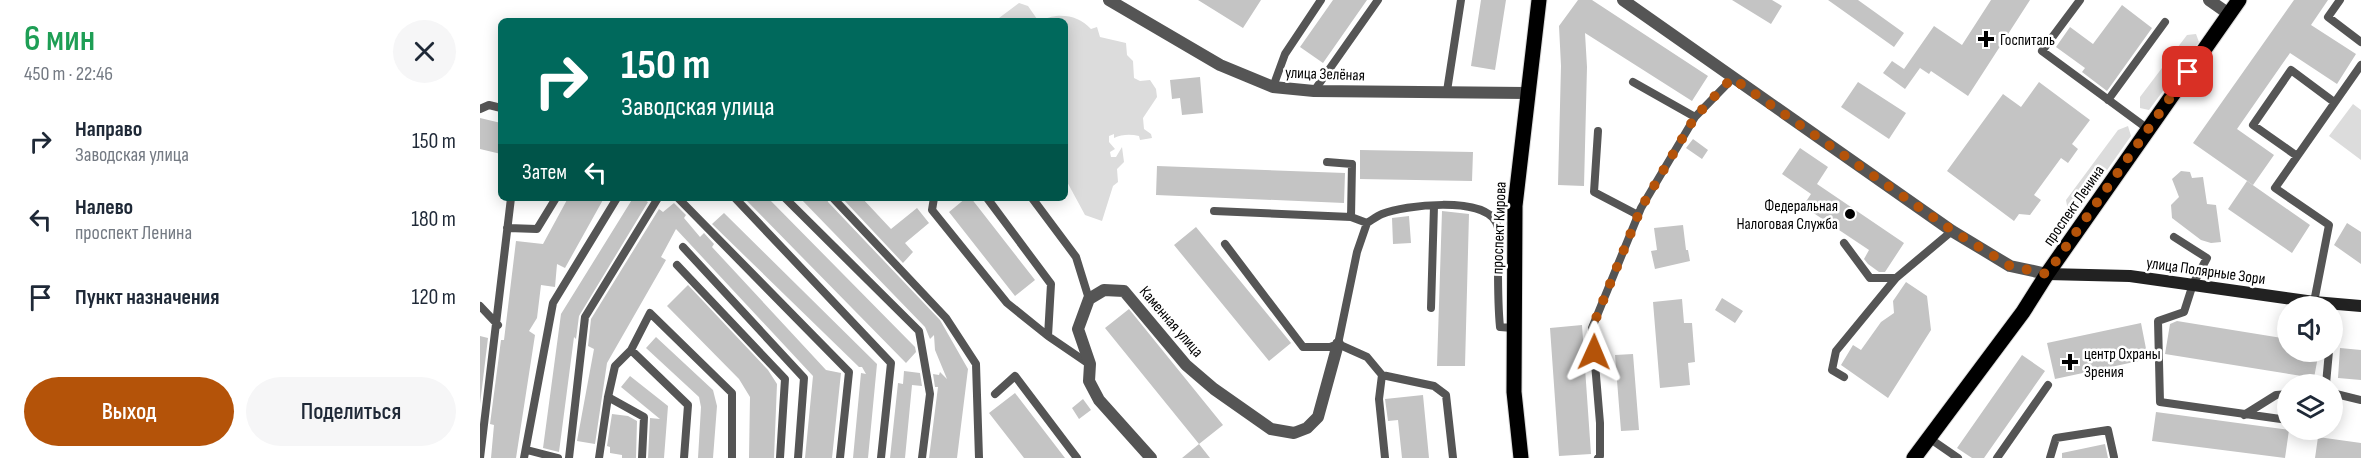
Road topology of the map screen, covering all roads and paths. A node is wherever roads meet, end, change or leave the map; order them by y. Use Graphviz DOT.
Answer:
graph roads {
  1 [pos="1109,0"];
  2 [pos="1322,0"];
  3 [pos="1378,0"];
  4 [pos="1461,0"];
  5 [pos="1539,0"];
  6 [pos="1623,0"];
  7 [pos="2080,0"];
  8 [pos="2209,0"];
  9 [pos="2239,0"];
  10 [pos="2340,0"];
  11 [pos="2229,14"];
  12 [pos="2166,22"];
  13 [pos="2361,42"];
  14 [pos="2361,65"];
  15 [pos="1732,78"];
  16 [pos="1633,82"];
  17 [pos="1273,87"];
  18 [pos="1314,91"];
  19 [pos="1447,92"];
  20 [pos="1527,93"];
  21 [pos="2108,100"];
  22 [pos="2334,102"];
  23 [pos="498,107"];
  24 [pos="480,108"];
  25 [pos="1695,117"];
  26 [pos="2148,129"];
  27 [pos="1598,131"];
  28 [pos="2297,156"];
  29 [pos="1327,162"];
  30 [pos="511,201"];
  31 [pos="554,201"];
  32 [pos="615,201"];
  33 [pos="656,201"];
  34 [pos="681,201"];
  35 [pos="738,201"];
  36 [pos="788,201"];
  37 [pos="836,201"];
  38 [pos="934,201"];
  39 [pos="989,201"];
  40 [pos="1034,201"];
  41 [pos="1434,206"];
  42 [pos="1214,211"];
  43 [pos="1638,215"];
  44 [pos="1351,217"];
  45 [pos="1366,223"];
  46 [pos="507,228"];
  47 [pos="1953,231"];
  48 [pos="2174,237"];
  49 [pos="1844,243"];
  50 [pos="1225,244"];
  51 [pos="683,247"];
  52 [pos="677,265"];
  53 [pos="2047,274"];
  54 [pos="1896,278"];
  55 [pos="2193,284"];
  56 [pos="2316,296"];
  57 [pos="2277,298"];
  58 [pos="1089,299"];
  59 [pos="2343,305"];
  60 [pos="480,306"];
  61 [pos="2361,306"];
  62 [pos="1431,308"];
  63 [pos="498,324"];
  64 [pos="1513,328"];
  65 [pos="1048,336"];
  66 [pos="1338,344"];
  67 [pos="631,350"];
  68 [pos="1090,364"];
  69 [pos="1382,375"];
  70 [pos="1844,377"];
  71 [pos="2049,386"];
  72 [pos="996,394"];
  73 [pos="2277,395"];
  74 [pos="2343,396"];
  75 [pos="608,397"];
  76 [pos="2361,400"];
  77 [pos="2243,416"];
  78 [pos="2277,419"];
  79 [pos="1929,438"];
  80 [pos="526,454"];
  81 [pos="2114,457"];
  82 [pos="480,458"];
  83 [pos="558,458"];
  84 [pos="569,458"];
  85 [pos="599,458"];
  86 [pos="642,458"];
  87 [pos="684,458"];
  88 [pos="732,458"];
  89 [pos="780,458"];
  90 [pos="798,458"];
  91 [pos="840,458"];
  92 [pos="881,458"];
  93 [pos="922,458"];
  94 [pos="979,458"];
  95 [pos="1077,458"];
  96 [pos="1150,458"];
  97 [pos="1384,458"];
  98 [pos="1453,458"];
  99 [pos="1521,458"];
  100 [pos="1598,458"];
  101 [pos="1914,458"];
  102 [pos="1958,458"];
  103 [pos="1996,458"];
  104 [pos="2050,458"];
  1 -- 17 [label="street, улица Зелёная"];
  2 -- 17 [label="lane"];
  3 -- 18 [label="lane"];
  4 -- 19 [label="lane"];
  5 -- 20 [label="main road, проспект Кирова"];
  6 -- 15 [label="street"];
  7 -- 21 [label="lane"];
  8 -- 11 [label="street"];
  9 -- 11 [label="main road, проспект Ленина"];
  10 -- 13 [label="lane"];
  11 -- 26 [label="main road, проспект Ленина"];
  12 -- 21 [label="lane"];
  14 -- 22 [label="lane"];
  15 -- 25 [label="lane"];
  15 -- 47 [label="street"];
  16 -- 25 [label="lane"];
  17 -- 18 [label="street, улица Зелёная"];
  18 -- 19 [label="street, улица Зелёная"];
  19 -- 20 [label="street, улица Зелёная"];
  20 -- 64 [label="main road, проспект Кирова"];
  21 -- 26 [label="lane"];
  22 -- 28 [label="lane"];
  22 -- 28 [label="lane"];
  23 -- 24 [label="lane"];
  25 -- 43 [label="lane"];
  26 -- 53 [label="main road, проспект Ленина"];
  27 -- 43 [label="lane"];
  28 -- 56 [label="lane"];
  29 -- 44 [label="lane"];
  30 -- 46 [label="lane"];
  31 -- 46 [label="lane"];
  32 -- 80 [label="lane"];
  33 -- 84 [label="lane"];
  34 -- 91 [label="lane"];
  35 -- 92 [label="lane"];
  36 -- 93 [label="lane"];
  37 -- 94 [label="lane"];
  38 -- 65 [label="lane"];
  39 -- 65 [label="lane"];
  40 -- 58 [label="lane"];
  41 -- 45 [label="lane"];
  41 -- 62 [label="lane"];
  41 -- 64 [label="lane"];
  42 -- 44 [label="lane"];
  43 -- 100 [label="lane"];
  44 -- 45 [label="lane"];
  45 -- 66 [label="lane"];
  46 -- 63 [label="lane"];
  47 -- 53 [label="street"];
  47 -- 54 [label="lane"];
  48 -- 55 [label="lane"];
  49 -- 54 [label="lane"];
  50 -- 66 [label="lane"];
  51 -- 90 [label="lane"];
  52 -- 89 [label="lane"];
  53 -- 55 [label="main road, улица Полярные Зори"];
  53 -- 79 [label="main road, проспект Ленина"];
  54 -- 70 [label="lane"];
  55 -- 57 [label="main road, улица Полярные Зори"];
  55 -- 77 [label="lane"];
  58 -- 66 [label="street, Каменная улица"];
  58 -- 68 [label="street"];
  59 -- 61 [label="main road, улица Полярные Зори"];
  60 -- 63 [label="lane"];
  63 -- 82 [label="lane"];
  64 -- 99 [label="main road, проспект Кирова"];
  65 -- 68 [label="lane"];
  66 -- 69 [label="lane"];
  67 -- 75 [label="lane"];
  67 -- 87 [label="lane"];
  67 -- 88 [label="lane"];
  68 -- 96 [label="street"];
  69 -- 97 [label="lane"];
  69 -- 98 [label="lane"];
  71 -- 103 [label="lane"];
  72 -- 95 [label="lane"];
  73 -- 77 [label="lane"];
  74 -- 76 [label="lane"];
  75 -- 85 [label="lane"];
  75 -- 86 [label="lane"];
  77 -- 78 [label="lane"];
  79 -- 101 [label="main road, проспект Ленина"];
  79 -- 102 [label="lane"];
  80 -- 83 [label="lane"];
  81 -- 104 [label="lane"];
}
